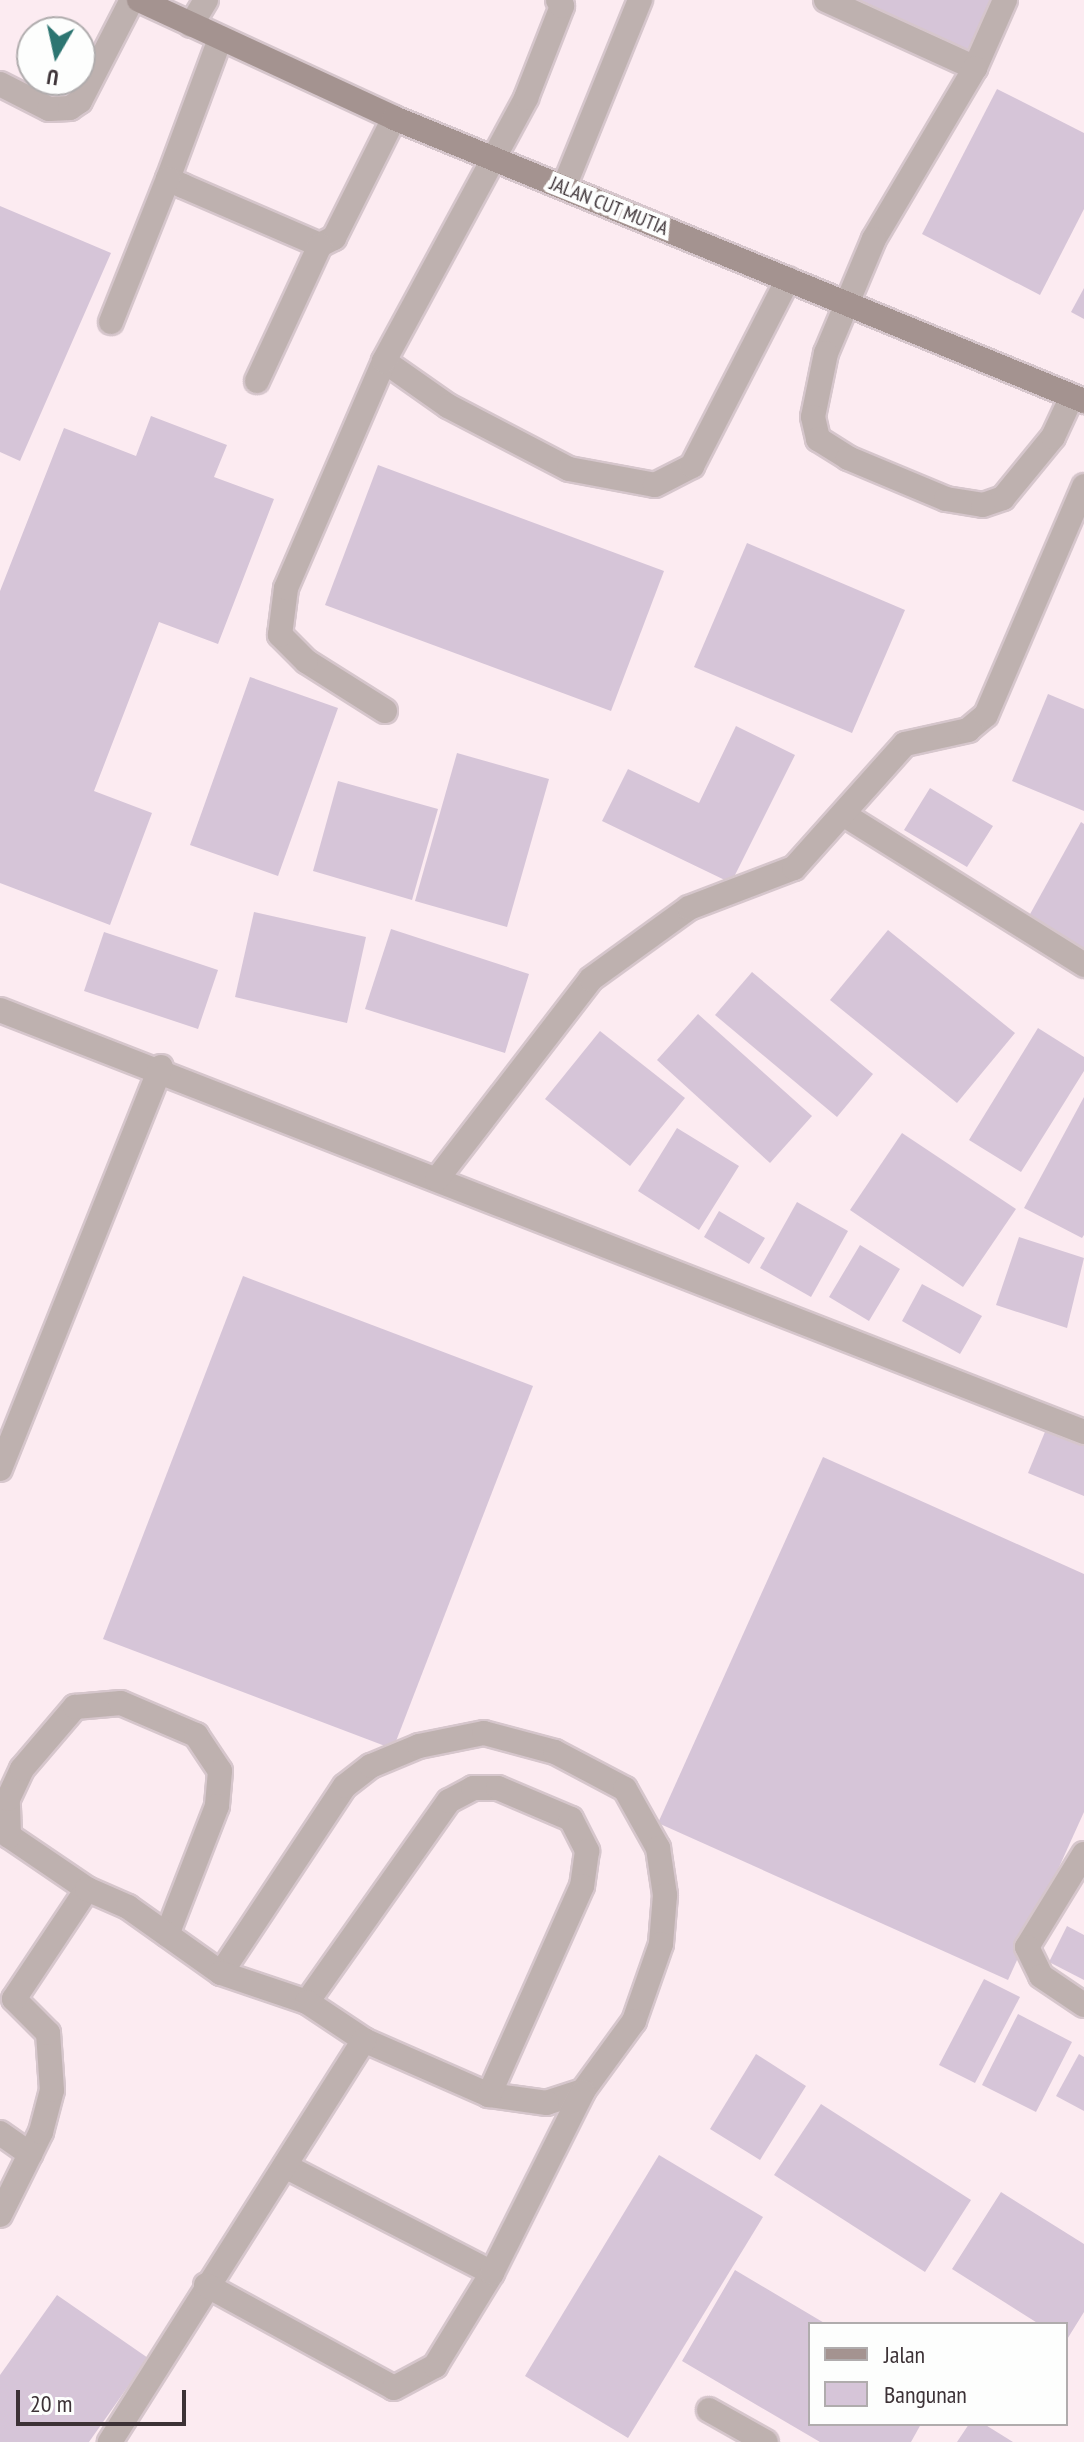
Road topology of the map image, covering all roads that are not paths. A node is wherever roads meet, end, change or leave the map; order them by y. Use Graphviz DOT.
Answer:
graph roads {
  1 [pos="132,0"];
  2 [pos="139,0"];
  3 [pos="206,0"];
  4 [pos="640,0"];
  5 [pos="826,0"];
  6 [pos="1005,0"];
  7 [pos="561,2"];
  8 [pos="191,25"];
  9 [pos="220,39"];
  10 [pos="975,68"];
  11 [pos="0,84"];
  12 [pos="394,118"];
  13 [pos="493,158"];
  14 [pos="168,179"];
  15 [pos="564,187"];
  16 [pos="320,245"];
  17 [pos="788,279"];
  18 [pos="845,303"];
  19 [pos="111,322"];
  20 [pos="384,361"];
  21 [pos="257,381"];
  22 [pos="1078,398"];
  23 [pos="1084,486"];
  24 [pos="385,711"];
  25 [pos="846,816"];
  26 [pos="1084,965"];
  27 [pos="0,1010"];
  28 [pos="161,1067"];
  29 [pos="437,1179"];
  30 [pos="1084,1432"];
  31 [pos="0,1469"];
  32 [pos="1084,1854"];
  33 [pos="87,1889"];
  34 [pos="167,1935"];
  35 [pos="221,1973"];
  36 [pos="7,1997"];
  37 [pos="307,2002"];
  38 [pos="1084,2005"];
  39 [pos="364,2040"];
  40 [pos="583,2091"];
  41 [pos="489,2095"];
  42 [pos="0,2133"];
  43 [pos="30,2154"];
  44 [pos="285,2166"];
  45 [pos="0,2215"];
  46 [pos="492,2273"];
  47 [pos="206,2285"];
  48 [pos="709,2410"];
  49 [pos="110,2442"];
  50 [pos="766,2442"];
  1 -- 11 [label="street"];
  2 -- 8 [label="main road, JALAN CUT MUTIA"];
  3 -- 8 [label="street"];
  4 -- 15 [label="street"];
  5 -- 10 [label="street"];
  6 -- 10 [label="street"];
  7 -- 13 [label="street"];
  8 -- 9 [label="main road, JALAN CUT MUTIA"];
  9 -- 12 [label="main road, JALAN CUT MUTIA"];
  9 -- 14 [label="street"];
  10 -- 18 [label="street"];
  12 -- 13 [label="main road, JALAN CUT MUTIA"];
  12 -- 16 [label="street"];
  13 -- 15 [label="main road, JALAN CUT MUTIA"];
  13 -- 20 [label="street"];
  14 -- 16 [label="street"];
  14 -- 19 [label="street"];
  15 -- 17 [label="main road, JALAN CUT MUTIA"];
  16 -- 21 [label="street"];
  17 -- 18 [label="main road, JALAN CUT MUTIA"];
  17 -- 20 [label="street"];
  18 -- 22 [label="main road, JALAN CUT MUTIA"];
  18 -- 22 [label="street"];
  20 -- 24 [label="street"];
  23 -- 25 [label="street"];
  25 -- 26 [label="street"];
  25 -- 29 [label="street"];
  27 -- 28 [label="street"];
  28 -- 29 [label="street"];
  28 -- 31 [label="street"];
  29 -- 30 [label="street"];
  32 -- 38 [label="street"];
  33 -- 34 [label="street"];
  33 -- 34 [label="street"];
  33 -- 36 [label="street"];
  34 -- 35 [label="street"];
  35 -- 37 [label="street"];
  35 -- 40 [label="street"];
  36 -- 43 [label="street"];
  37 -- 39 [label="street"];
  37 -- 41 [label="street"];
  39 -- 41 [label="street"];
  39 -- 44 [label="street"];
  40 -- 41 [label="street"];
  40 -- 46 [label="street"];
  42 -- 43 [label="street"];
  43 -- 45 [label="street"];
  44 -- 46 [label="street"];
  44 -- 47 [label="street"];
  46 -- 47 [label="street"];
  47 -- 49 [label="street"];
  48 -- 50 [label="street"];
}
